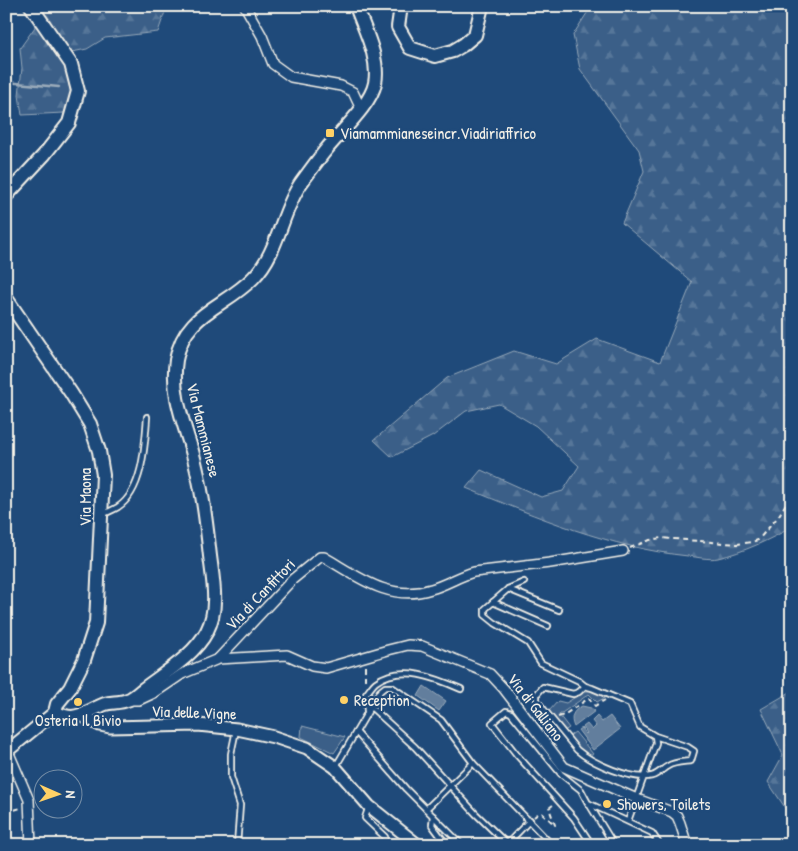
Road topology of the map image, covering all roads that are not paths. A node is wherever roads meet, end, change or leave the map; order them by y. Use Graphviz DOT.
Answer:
graph roads {
  1 [pos="31,6"];
  2 [pos="244,6"];
  3 [pos="356,6"];
  4 [pos="401,6"];
  5 [pos="482,6"];
  6 [pos="361,109"];
  7 [pos="6,196"];
  8 [pos="6,298"];
  9 [pos="147,417"];
  10 [pos="102,515"];
  11 [pos="623,551"];
  12 [pos="524,582"];
  13 [pos="508,589"];
  14 [pos="493,602"];
  15 [pos="559,610"];
  16 [pos="548,626"];
  17 [pos="218,659"];
  18 [pos="585,686"];
  19 [pos="461,689"];
  20 [pos="128,700"];
  21 [pos="371,707"];
  22 [pos="55,712"];
  23 [pos="368,712"];
  24 [pos="81,715"];
  25 [pos="237,729"];
  26 [pos="356,732"];
  27 [pos="655,736"];
  28 [pos="7,752"];
  29 [pos="473,763"];
  30 [pos="336,767"];
  31 [pos="643,776"];
  32 [pos="450,785"];
  33 [pos="637,799"];
  34 [pos="588,803"];
  35 [pos="369,806"];
  36 [pos="426,808"];
  37 [pos="433,816"];
  38 [pos="530,820"];
  39 [pos="628,821"];
  40 [pos="657,840"];
  41 [pos="507,844"];
  42 [pos="31,845"];
  43 [pos="236,845"];
  44 [pos="383,845"];
  45 [pos="418,845"];
  46 [pos="447,845"];
  47 [pos="462,845"];
  48 [pos="552,845"];
  49 [pos="592,845"];
  50 [pos="614,845"];
  51 [pos="653,845"];
  52 [pos="660,845"];
  53 [pos="687,845"];
  1 -- 7 [label="main road"];
  2 -- 6 [label="street"];
  3 -- 6 [label="main road, Via Mammianese"];
  4 -- 5 [label="main road"];
  6 -- 20 [label="main road, Via Mammianese"];
  8 -- 10 [label="main road, Via Maona"];
  9 -- 10 [label="lane"];
  10 -- 22 [label="main road, Via Maona"];
  11 -- 17 [label="street, Via di Canfittori"];
  12 -- 13 [label="lane"];
  13 -- 14 [label="lane"];
  13 -- 15 [label="lane"];
  14 -- 16 [label="lane"];
  14 -- 18 [label="lane"];
  17 -- 20 [label="street, Via di Canfittori"];
  17 -- 33 [label="street, Via di Galliano"];
  18 -- 27 [label="lane"];
  18 -- 31 [label="lane"];
  19 -- 23 [label="lane"];
  20 -- 24 [label="main road, Via Mammianese"];
  21 -- 23 [label="lane"];
  21 -- 29 [label="lane"];
  21 -- 32 [label="lane"];
  22 -- 24 [label="main road"];
  22 -- 28 [label="street"];
  23 -- 26 [label="lane"];
  24 -- 25 [label="street, Via delle Vigne"];
  25 -- 30 [label="street, Via delle Vigne"];
  25 -- 43 [label="lane"];
  26 -- 30 [label="lane"];
  26 -- 36 [label="lane"];
  27 -- 31 [label="lane"];
  27 -- 31 [label="lane"];
  28 -- 42 [label="street"];
  29 -- 32 [label="lane"];
  29 -- 38 [label="lane"];
  30 -- 35 [label="street, Via delle Vigne"];
  31 -- 33 [label="lane"];
  32 -- 36 [label="lane"];
  32 -- 41 [label="lane"];
  33 -- 39 [label="lane"];
  33 -- 53 [label="street, Via di Galliano"];
  34 -- 39 [label="lane"];
  34 -- 49 [label="lane"];
  34 -- 50 [label="lane"];
  35 -- 44 [label="lane"];
  35 -- 45 [label="street, Via delle Vigne"];
  36 -- 37 [label="lane"];
  37 -- 46 [label="lane"];
  37 -- 47 [label="lane"];
  38 -- 41 [label="lane"];
  38 -- 48 [label="lane"];
  39 -- 40 [label="lane"];
  40 -- 51 [label="lane"];
  40 -- 52 [label="lane"];
}
